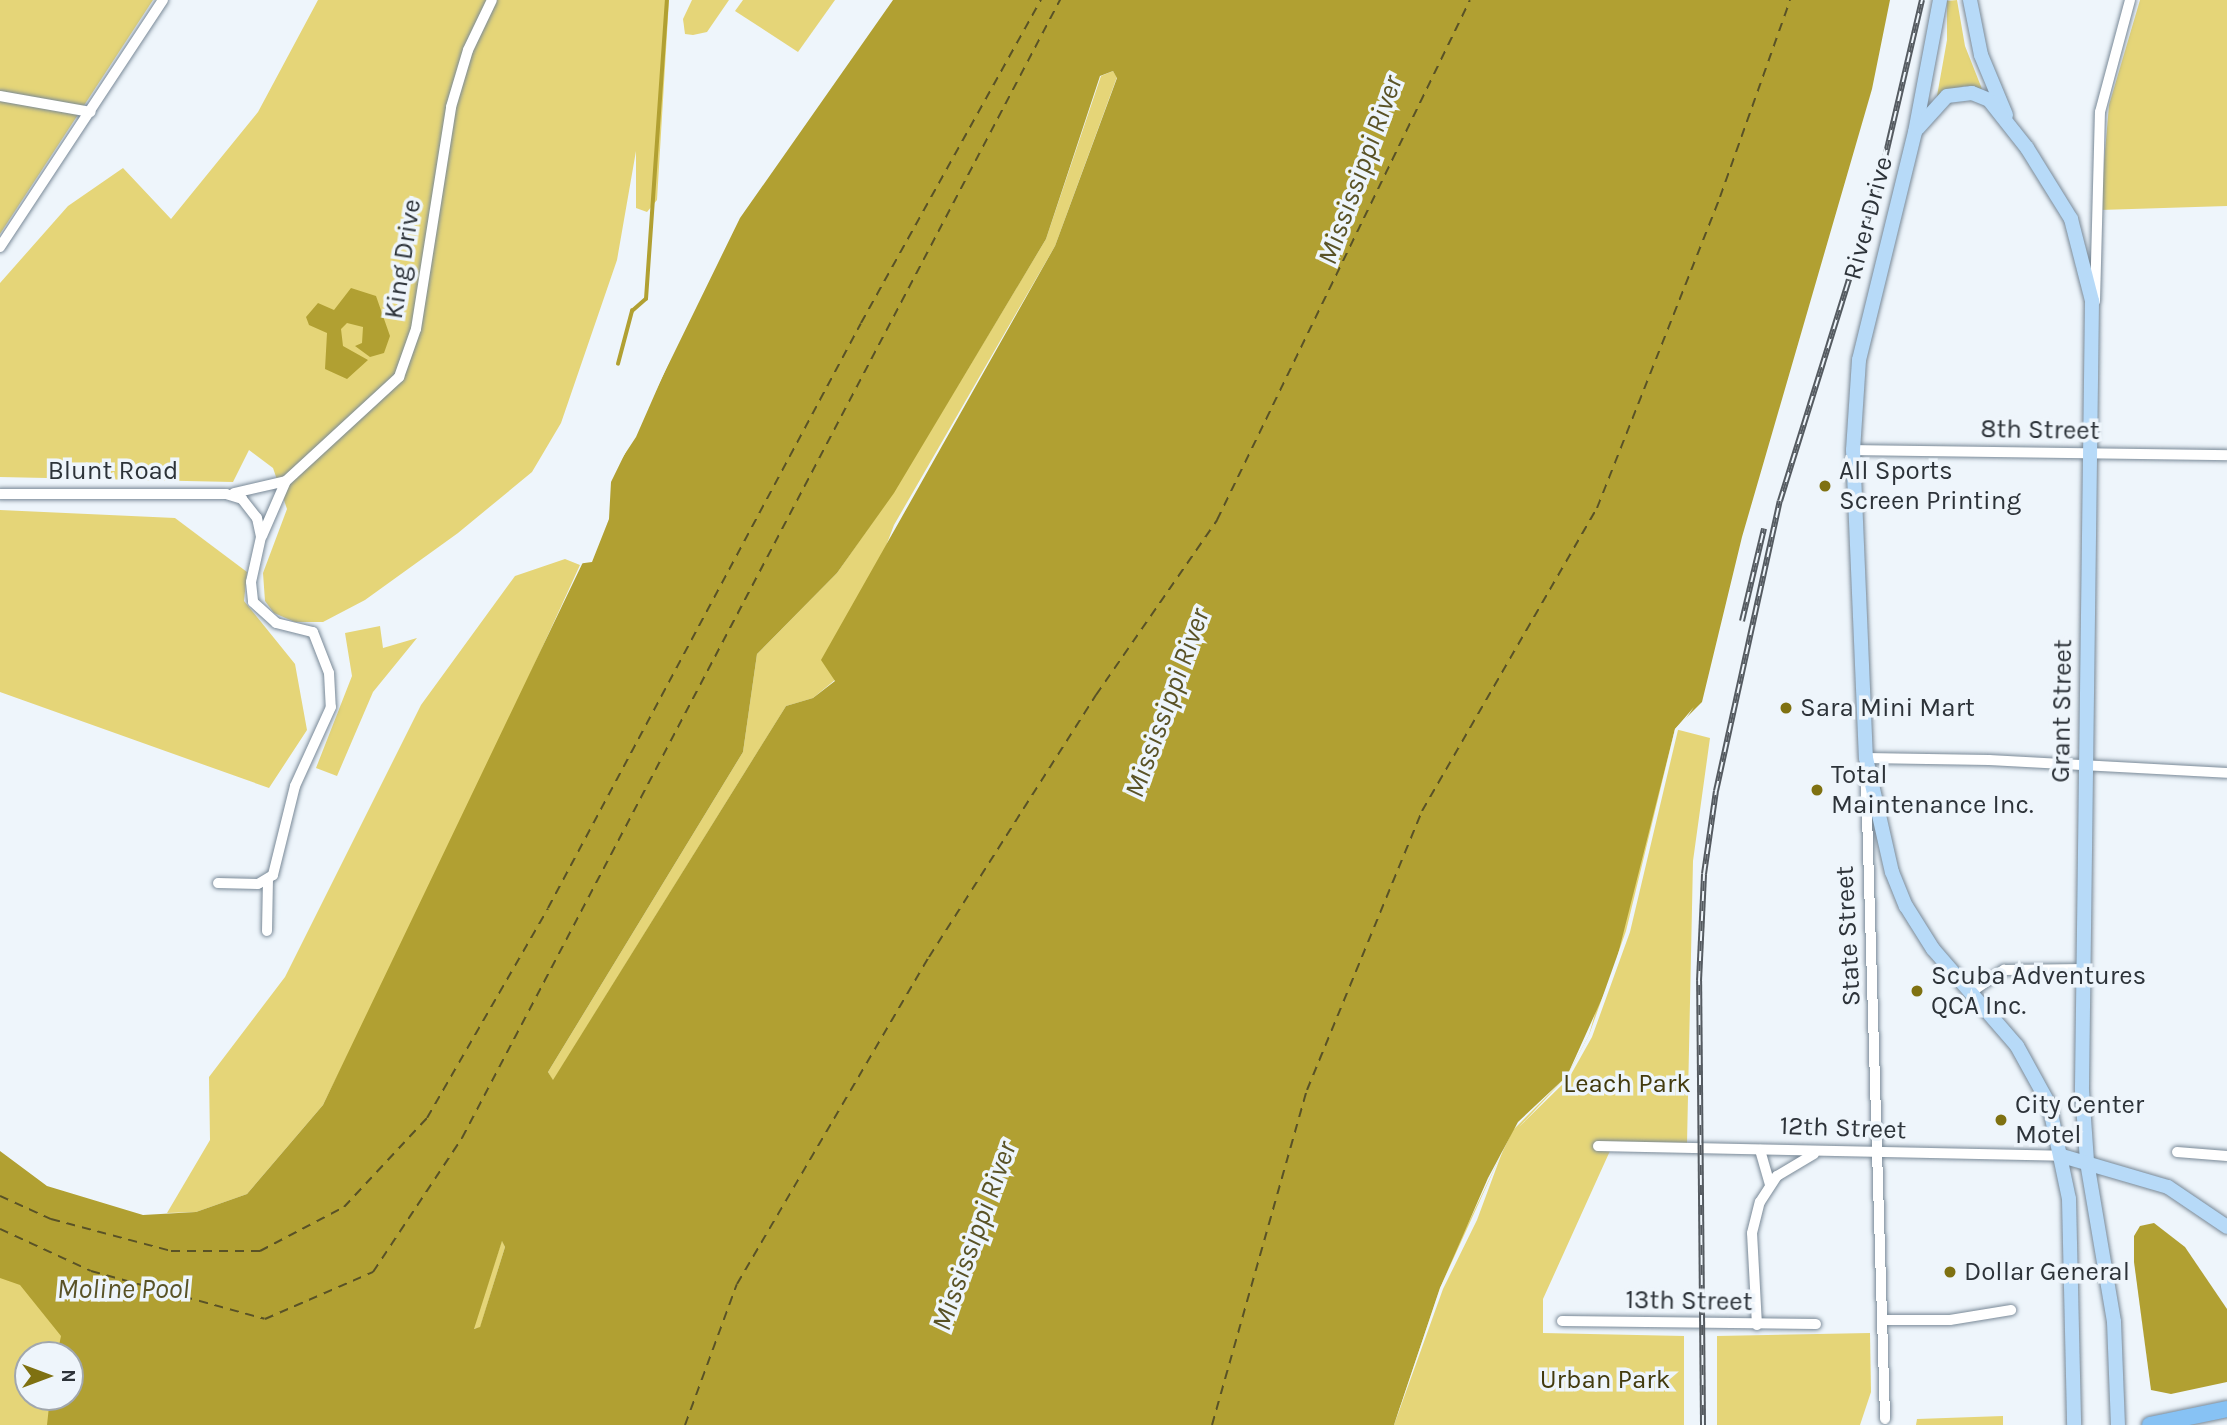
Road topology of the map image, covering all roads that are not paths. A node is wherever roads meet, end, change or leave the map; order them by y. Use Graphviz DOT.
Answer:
graph roads {
  1 [pos="163,0"];
  2 [pos="492,0"];
  3 [pos="1940,0"];
  4 [pos="1969,0"];
  5 [pos="2130,0"];
  6 [pos="0,96"];
  7 [pos="91,112"];
  8 [pos="2008,120"];
  9 [pos="1915,132"];
  10 [pos="0,247"];
  11 [pos="2092,346"];
  12 [pos="1853,450"];
  13 [pos="2091,453"];
  14 [pos="2227,455"];
  15 [pos="286,481"];
  16 [pos="0,494"];
  17 [pos="226,494"];
  18 [pos="261,537"];
  19 [pos="1866,758"];
  20 [pos="2086,765"];
  21 [pos="2227,773"];
  22 [pos="268,880"];
  23 [pos="218,883"];
  24 [pos="267,931"];
  25 [pos="2085,969"];
  26 [pos="1971,992"];
  27 [pos="1598,1146"];
  28 [pos="1760,1150"];
  29 [pos="2177,1152"];
  30 [pos="1816,1153"];
  31 [pos="1880,1154"];
  32 [pos="2062,1156"];
  33 [pos="2227,1156"];
  34 [pos="2087,1161"];
  35 [pos="1770,1184"];
  36 [pos="2227,1227"];
  37 [pos="2011,1310"];
  38 [pos="1883,1320"];
  39 [pos="1562,1321"];
  40 [pos="1816,1324"];
  41 [pos="1757,1325"];
  42 [pos="2227,1409"];
  43 [pos="1885,1419"];
  44 [pos="2074,1425"];
  45 [pos="2118,1425"];
  46 [pos="2150,1425"];
  1 -- 7 [label="street"];
  2 -- 15 [label="street, King Drive"];
  3 -- 9 [label="main road, River Drive"];
  4 -- 8 [label="main road"];
  5 -- 11 [label="street, Grant Street"];
  6 -- 7 [label="street"];
  7 -- 10 [label="street"];
  8 -- 9 [label="main road"];
  8 -- 11 [label="main road"];
  9 -- 12 [label="main road, River Drive"];
  11 -- 13 [label="main road, Grant Street"];
  12 -- 13 [label="street, 8th Street"];
  12 -- 19 [label="main road, State Street"];
  13 -- 14 [label="street, 8th Street"];
  13 -- 20 [label="main road, Grant Street"];
  15 -- 17 [label="street, Blunt Road"];
  15 -- 18 [label="street"];
  16 -- 17 [label="street, Blunt Road"];
  17 -- 18 [label="street"];
  18 -- 22 [label="street"];
  19 -- 20 [label="street"];
  19 -- 26 [label="main road"];
  19 -- 31 [label="street, State Street"];
  20 -- 21 [label="street"];
  20 -- 25 [label="main road, Grant Street"];
  22 -- 23 [label="street"];
  22 -- 24 [label="street"];
  25 -- 26 [label="street"];
  25 -- 34 [label="main road, Grant Street"];
  26 -- 32 [label="main road"];
  27 -- 28 [label="street, 12th Street"];
  28 -- 30 [label="street, 12th Street"];
  28 -- 35 [label="street"];
  29 -- 33 [label="street"];
  30 -- 31 [label="street, 12th Street"];
  30 -- 35 [label="street"];
  31 -- 32 [label="street, 12th Street"];
  31 -- 38 [label="street, State Street"];
  32 -- 34 [label="main road, 12th Street"];
  32 -- 44 [label="main road"];
  34 -- 36 [label="main road, 12th Street"];
  34 -- 45 [label="main road, Grant Street"];
  35 -- 41 [label="street"];
  37 -- 38 [label="street"];
  38 -- 43 [label="street, State Street"];
  39 -- 41 [label="street, 13th Street"];
  40 -- 41 [label="street, 13th Street"];
  42 -- 46 [label="highway"];
}
